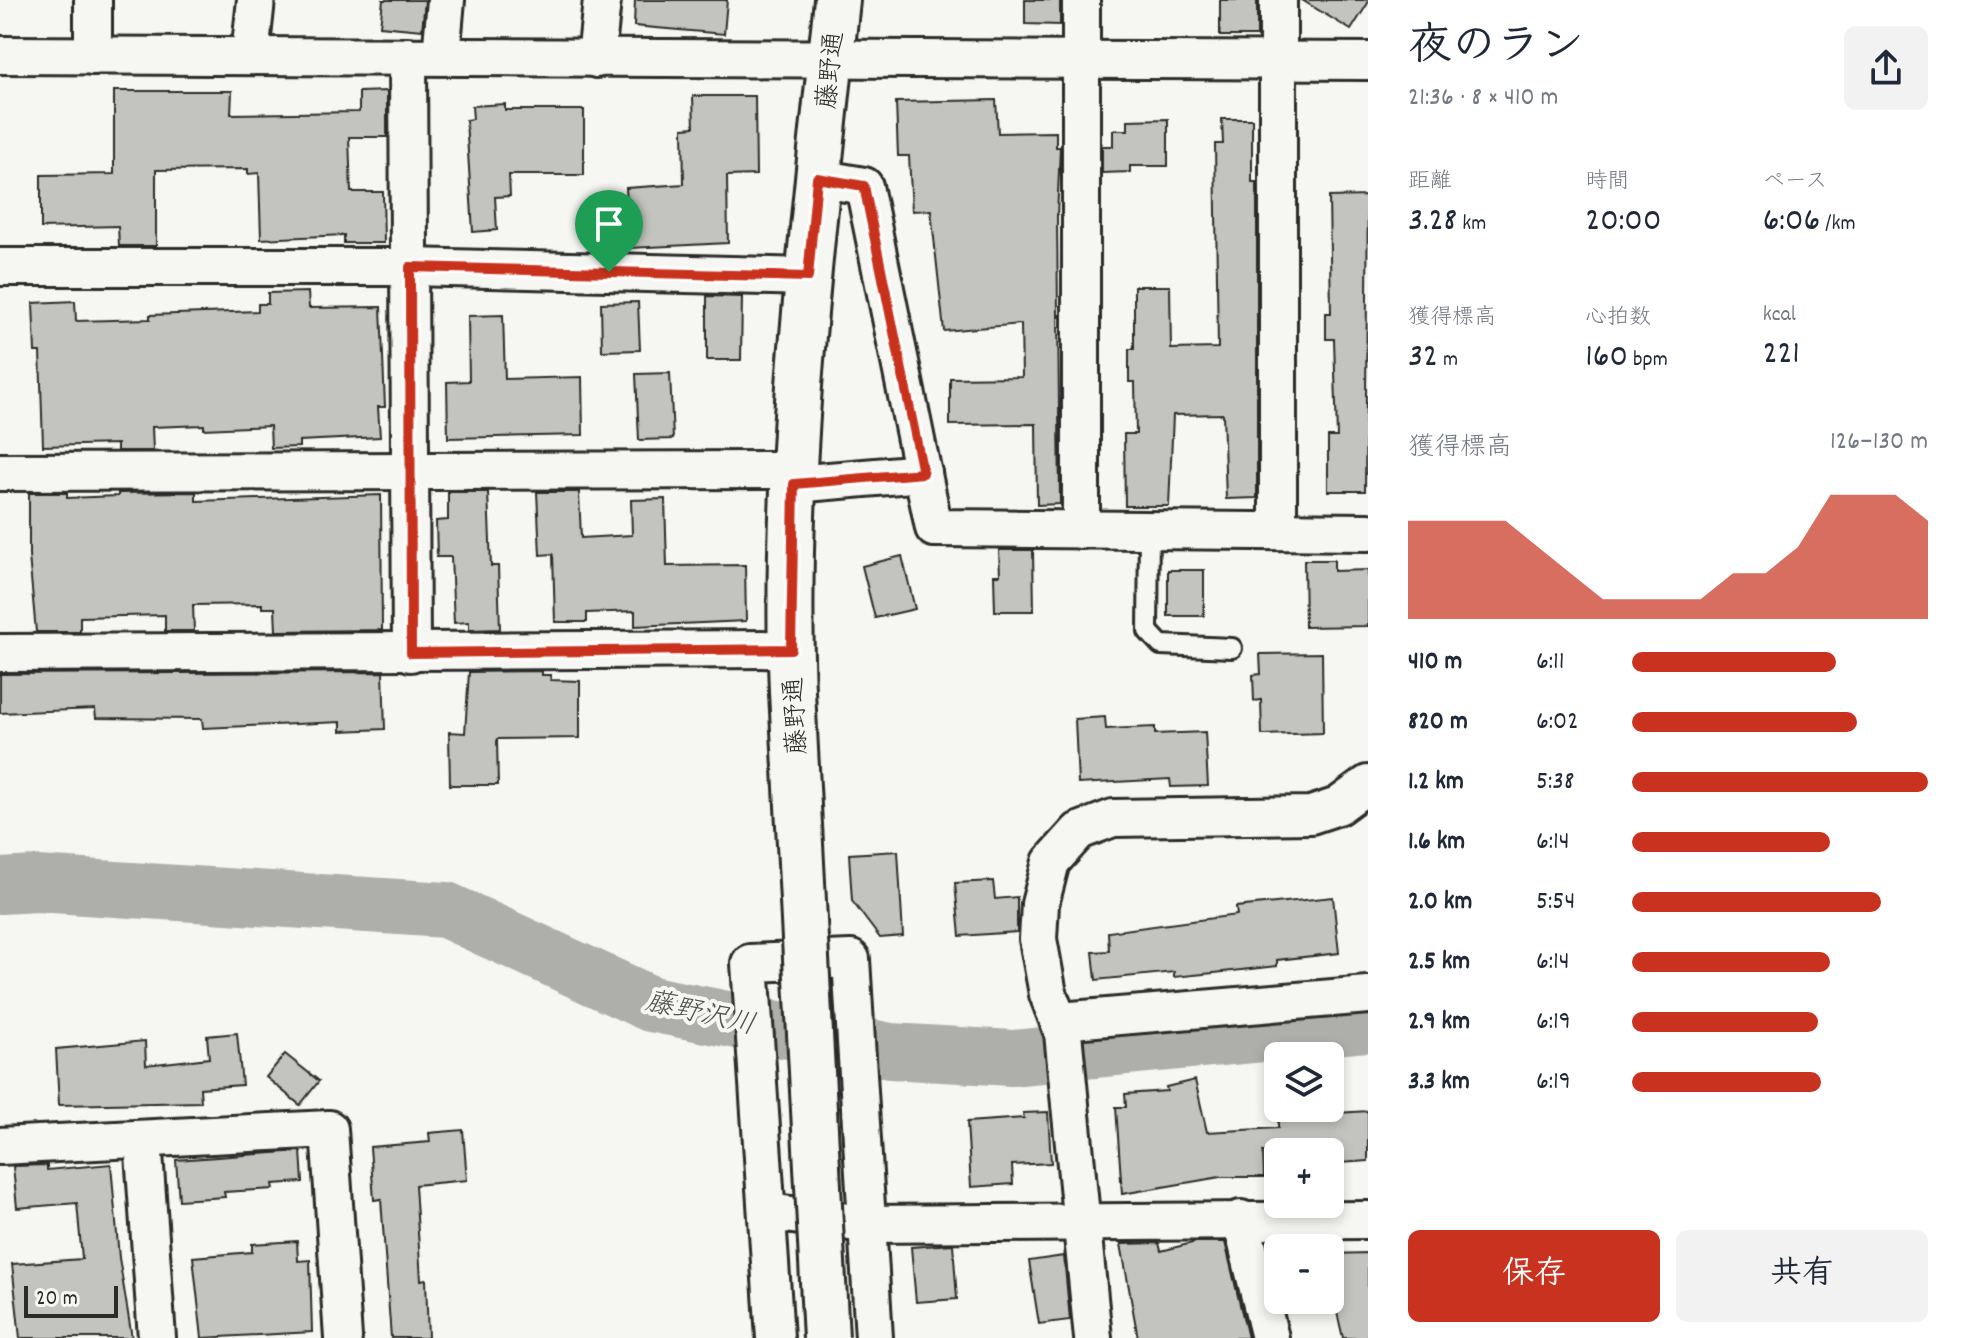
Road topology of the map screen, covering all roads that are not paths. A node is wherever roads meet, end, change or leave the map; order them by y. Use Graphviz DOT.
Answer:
graph roads {
  1 [pos="93,0"];
  2 [pos="256,0"];
  3 [pos="446,0"];
  4 [pos="602,0"];
  5 [pos="837,0"];
  6 [pos="1081,0"];
  7 [pos="1278,0"];
  8 [pos="0,55"];
  9 [pos="250,55"];
  10 [pos="93,56"];
  11 [pos="424,56"];
  12 [pos="831,58"];
  13 [pos="596,59"];
  14 [pos="1081,59"];
  15 [pos="1279,60"];
  16 [pos="1368,61"];
  17 [pos="817,178"];
  18 [pos="0,267"];
  19 [pos="410,267"];
  20 [pos="808,277"];
  21 [pos="0,472"];
  22 [pos="412,473"];
  23 [pos="923,473"];
  24 [pos="794,477"];
  25 [pos="1081,530"];
  26 [pos="1149,530"];
  27 [pos="1278,531"];
  28 [pos="1368,532"];
  29 [pos="1232,648"];
  30 [pos="791,649"];
  31 [pos="0,653"];
  32 [pos="411,653"];
  33 [pos="1368,784"];
  34 [pos="1368,995"];
  35 [pos="1062,1027"];
  36 [pos="143,1139"];
  37 [pos="0,1146"];
  38 [pos="767,1212"];
  39 [pos="1241,1219"];
  40 [pos="1368,1220"];
  41 [pos="866,1224"];
  42 [pos="1079,1224"];
  43 [pos="157,1338"];
  44 [pos="343,1338"];
  45 [pos="775,1338"];
  46 [pos="826,1338"];
  47 [pos="874,1338"];
  48 [pos="1093,1338"];
  49 [pos="1270,1338"];
  1 -- 10 [label="street"];
  2 -- 9 [label="street"];
  3 -- 11 [label="street"];
  4 -- 13 [label="street"];
  5 -- 12 [label="street, 藤野通"];
  6 -- 14 [label="street"];
  7 -- 15 [label="street"];
  8 -- 10 [label="street"];
  9 -- 10 [label="street"];
  9 -- 11 [label="street"];
  11 -- 13 [label="street"];
  11 -- 19 [label="street"];
  12 -- 13 [label="street"];
  12 -- 14 [label="street"];
  12 -- 17 [label="street, 藤野通"];
  14 -- 15 [label="street"];
  14 -- 25 [label="street"];
  15 -- 16 [label="street"];
  15 -- 27 [label="street"];
  17 -- 20 [label="street, 藤野通"];
  17 -- 23 [label="street"];
  18 -- 19 [label="street"];
  19 -- 20 [label="street"];
  19 -- 22 [label="street"];
  20 -- 24 [label="street, 藤野通"];
  21 -- 22 [label="street"];
  22 -- 24 [label="street"];
  22 -- 32 [label="street"];
  23 -- 24 [label="street"];
  23 -- 25 [label="street"];
  24 -- 30 [label="street, 藤野通"];
  25 -- 26 [label="street"];
  26 -- 27 [label="street"];
  26 -- 29 [label="lane"];
  27 -- 28 [label="street"];
  30 -- 32 [label="street"];
  30 -- 46 [label="street, 藤野通, bridge"];
  31 -- 32 [label="street"];
  33 -- 35 [label="street"];
  34 -- 35 [label="street"];
  35 -- 42 [label="street"];
  36 -- 37 [label="street"];
  36 -- 43 [label="street"];
  36 -- 44 [label="street"];
  38 -- 41 [label="street"];
  38 -- 41 [label="street"];
  38 -- 45 [label="street"];
  39 -- 40 [label="street"];
  39 -- 42 [label="street"];
  39 -- 49 [label="street"];
  41 -- 42 [label="street"];
  41 -- 47 [label="street"];
  42 -- 48 [label="street"];
}
